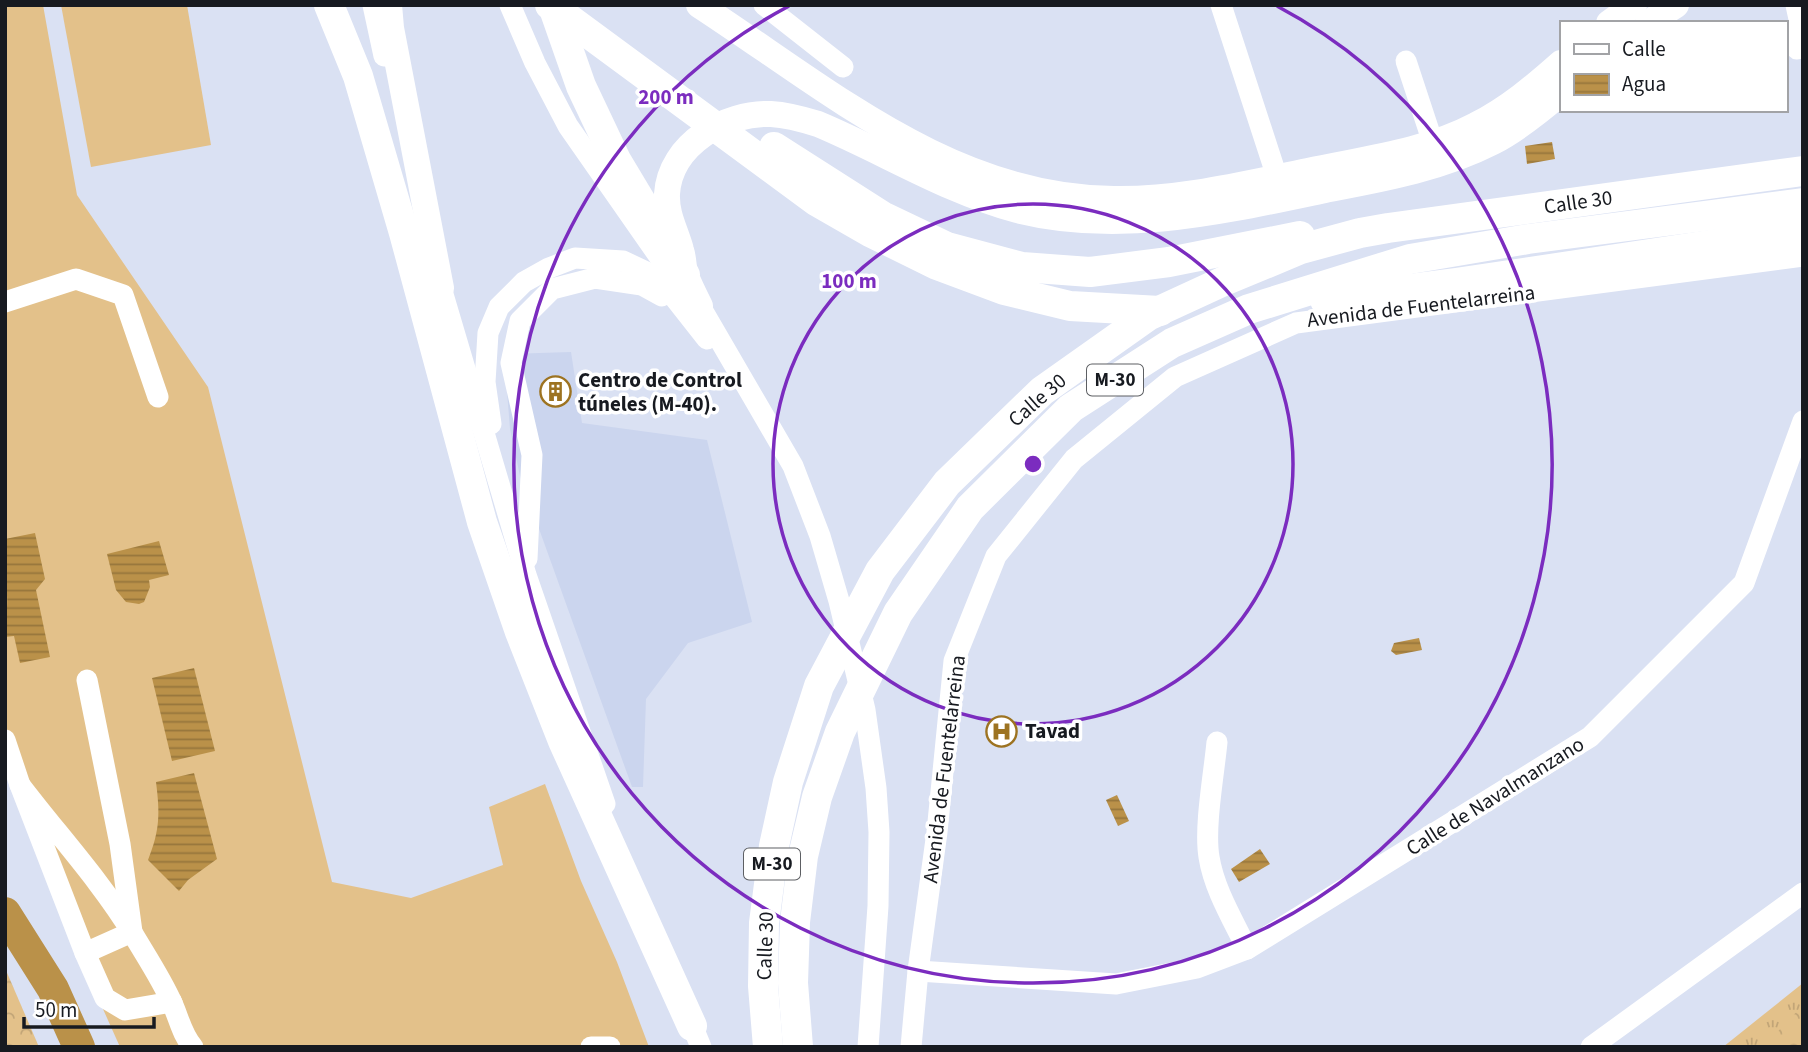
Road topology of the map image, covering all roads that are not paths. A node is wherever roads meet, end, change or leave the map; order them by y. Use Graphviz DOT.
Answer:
graph roads {
  1 [pos="329,5"];
  2 [pos="373,5"];
  3 [pos="389,5"];
  4 [pos="510,5"];
  5 [pos="552,5"];
  6 [pos="583,5"];
  7 [pos="699,5"];
  8 [pos="710,5"];
  9 [pos="764,5"];
  10 [pos="1220,5"];
  11 [pos="1634,5"];
  12 [pos="1676,5"];
  13 [pos="1796,5"];
  14 [pos="1612,21"];
  15 [pos="1650,21"];
  16 [pos="761,46"];
  17 [pos="1797,48"];
  18 [pos="1406,61"];
  19 [pos="1560,64"];
  20 [pos="843,67"];
  21 [pos="1560,94"];
  22 [pos="1433,143"];
  23 [pos="1803,171"];
  24 [pos="1277,177"];
  25 [pos="1803,203"];
  26 [pos="876,224"];
  27 [pos="1803,231"];
  28 [pos="1360,233"];
  29 [pos="1803,256"];
  30 [pos="685,275"];
  31 [pos="441,289"];
  32 [pos="5,302"];
  33 [pos="691,307"];
  34 [pos="158,397"];
  35 [pos="1803,421"];
  36 [pos="503,498"];
  37 [pos="526,575"];
  38 [pos="87,680"];
  39 [pos="5,740"];
  40 [pos="1217,742"];
  41 [pos="20,785"];
  42 [pos="1803,894"];
  43 [pos="132,932"];
  44 [pos="1247,948"];
  45 [pos="85,953"];
  46 [pos="918,971"];
  47 [pos="172,1002"];
  48 [pos="696,1036"];
  49 [pos="187,1045"];
  50 [pos="591,1047"];
  51 [pos="610,1047"];
  52 [pos="768,1047"];
  53 [pos="798,1047"];
  54 [pos="868,1047"];
  55 [pos="911,1047"];
  56 [pos="1591,1047"];
  1 -- 48 [label="highway"];
  2 -- 31 [label="street"];
  3 -- 31 [label="main road"];
  4 -- 33 [label="street"];
  5 -- 26 [label="highway"];
  5 -- 30 [label="highway"];
  6 -- 26 [label="highway"];
  7 -- 16 [label="main road"];
  8 -- 16 [label="main road"];
  9 -- 20 [label="street"];
  10 -- 24 [label="street"];
  11 -- 14 [label="main road"];
  12 -- 15 [label="main road"];
  13 -- 17 [label="street"];
  16 -- 24 [label="main road"];
  18 -- 22 [label="street"];
  19 -- 22 [label="main road"];
  21 -- 30 [label="main road"];
  22 -- 24 [label="main road"];
  23 -- 28 [label="highway, Calle 30 / M-30"];
  25 -- 53 [label="highway, Calle 30 / M-30"];
  26 -- 27 [label="highway"];
  26 -- 28 [label="highway"];
  28 -- 52 [label="highway, Calle 30 / M-30"];
  29 -- 46 [label="street, Avenida de Fuentelarreina"];
  30 -- 33 [label="main road"];
  31 -- 36 [label="street"];
  32 -- 34 [label="street"];
  33 -- 36 [label="street"];
  33 -- 37 [label="street"];
  33 -- 54 [label="street"];
  35 -- 44 [label="street, Calle de Navalmanzano"];
  36 -- 37 [label="street"];
  37 -- 48 [label="street"];
  38 -- 43 [label="street"];
  39 -- 41 [label="street"];
  40 -- 44 [label="street"];
  41 -- 43 [label="street"];
  41 -- 45 [label="street"];
  42 -- 56 [label="street"];
  43 -- 45 [label="street"];
  43 -- 47 [label="street"];
  44 -- 46 [label="street, Calle de Navalmanzano"];
  45 -- 47 [label="street"];
  46 -- 55 [label="street, Avenida de Fuentelarreina"];
  47 -- 49 [label="street"];
  50 -- 51 [label="street"];
}
